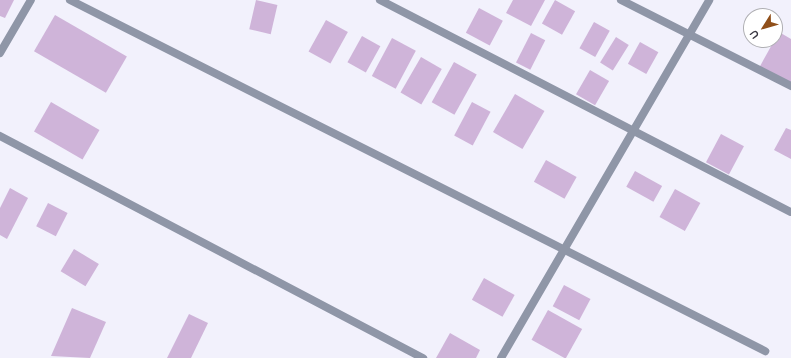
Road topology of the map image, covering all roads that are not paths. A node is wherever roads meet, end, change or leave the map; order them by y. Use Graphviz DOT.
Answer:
graph roads {
  1 [pos="31,0"];
  2 [pos="70,0"];
  3 [pos="380,0"];
  4 [pos="621,0"];
  5 [pos="709,0"];
  6 [pos="690,34"];
  7 [pos="0,53"];
  8 [pos="791,86"];
  9 [pos="632,131"];
  10 [pos="0,136"];
  11 [pos="791,212"];
  12 [pos="563,252"];
  13 [pos="765,352"];
  14 [pos="423,358"];
  15 [pos="501,358"];
  1 -- 7 [label="street"];
  2 -- 12 [label="street"];
  3 -- 9 [label="street"];
  4 -- 6 [label="street"];
  5 -- 6 [label="street"];
  6 -- 8 [label="street"];
  6 -- 9 [label="street"];
  9 -- 11 [label="street"];
  9 -- 12 [label="street"];
  10 -- 14 [label="street"];
  12 -- 13 [label="street"];
  12 -- 15 [label="street"];
}
